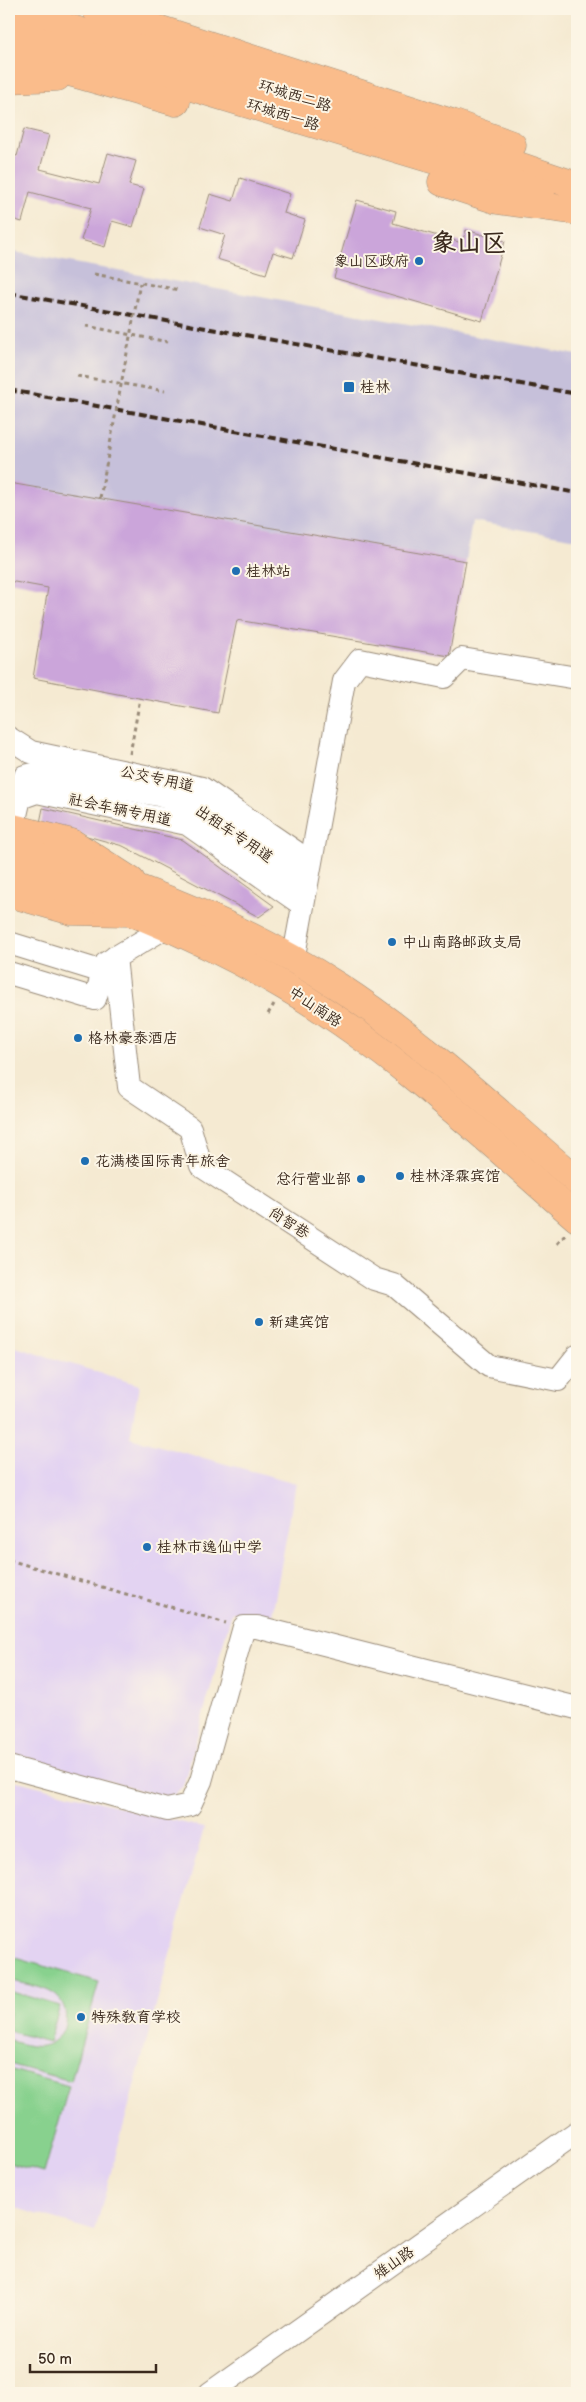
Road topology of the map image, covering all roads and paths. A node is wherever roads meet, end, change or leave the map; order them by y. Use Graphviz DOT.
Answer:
graph roads {
  1 [pos="104,10"];
  2 [pos="9,17"];
  3 [pos="9,55"];
  4 [pos="89,77"];
  5 [pos="9,79"];
  6 [pos="572,192"];
  7 [pos="94,274"];
  8 [pos="140,283"];
  9 [pos="179,290"];
  10 [pos="86,326"];
  11 [pos="130,335"];
  12 [pos="168,342"];
  13 [pos="77,376"];
  14 [pos="121,383"];
  15 [pos="165,391"];
  16 [pos="100,498"];
  17 [pos="577,678"];
  18 [pos="9,738"];
  19 [pos="9,746"];
  20 [pos="31,752"];
  21 [pos="17,810"];
  22 [pos="9,871"];
  23 [pos="9,893"];
  24 [pos="299,896"];
  25 [pos="138,900"];
  26 [pos="168,926"];
  27 [pos="9,943"];
  28 [pos="9,958"];
  29 [pos="290,959"];
  30 [pos="106,971"];
  31 [pos="9,973"];
  32 [pos="577,1181"];
  33 [pos="577,1218"];
  34 [pos="577,1356"];
  35 [pos="9,1560"];
  36 [pos="244,1627"];
  37 [pos="577,1708"];
  38 [pos="9,1767"];
  39 [pos="577,2132"];
  40 [pos="210,2393"];
  1 -- 6 [label="main road"];
  2 -- 6 [label="main road, 环城西二路"];
  3 -- 4 [label="main road"];
  4 -- 5 [label="main road"];
  4 -- 6 [label="main road"];
  7 -- 8 [label="path"];
  8 -- 9 [label="path"];
  8 -- 11 [label="path, bridge"];
  10 -- 11 [label="path"];
  11 -- 12 [label="path"];
  11 -- 14 [label="path, bridge"];
  13 -- 14 [label="path"];
  14 -- 15 [label="path"];
  14 -- 16 [label="path, bridge"];
  17 -- 29 [label="street"];
  18 -- 20 [label="street, 公交专用道"];
  19 -- 20 [label="street"];
  20 -- 21 [label="street"];
  20 -- 24 [label="street, 公交专用道"];
  21 -- 24 [label="street, 社会车辆专用道"];
  21 -- 25 [label="main road, 中山南路"];
  22 -- 25 [label="main road, 中山南路"];
  23 -- 25 [label="main road"];
  24 -- 29 [label="street"];
  25 -- 26 [label="main road, 中山南路"];
  25 -- 29 [label="main road, 中山南路"];
  26 -- 30 [label="street"];
  26 -- 33 [label="main road, 中山南路"];
  27 -- 30 [label="street"];
  28 -- 30 [label="street"];
  29 -- 32 [label="main road, 中山南路"];
  30 -- 31 [label="street"];
  30 -- 34 [label="street, 尚智巷"];
  35 -- 36 [label="path"];
  36 -- 37 [label="street"];
  36 -- 38 [label="street"];
  39 -- 40 [label="street, 雉山路"];
}
